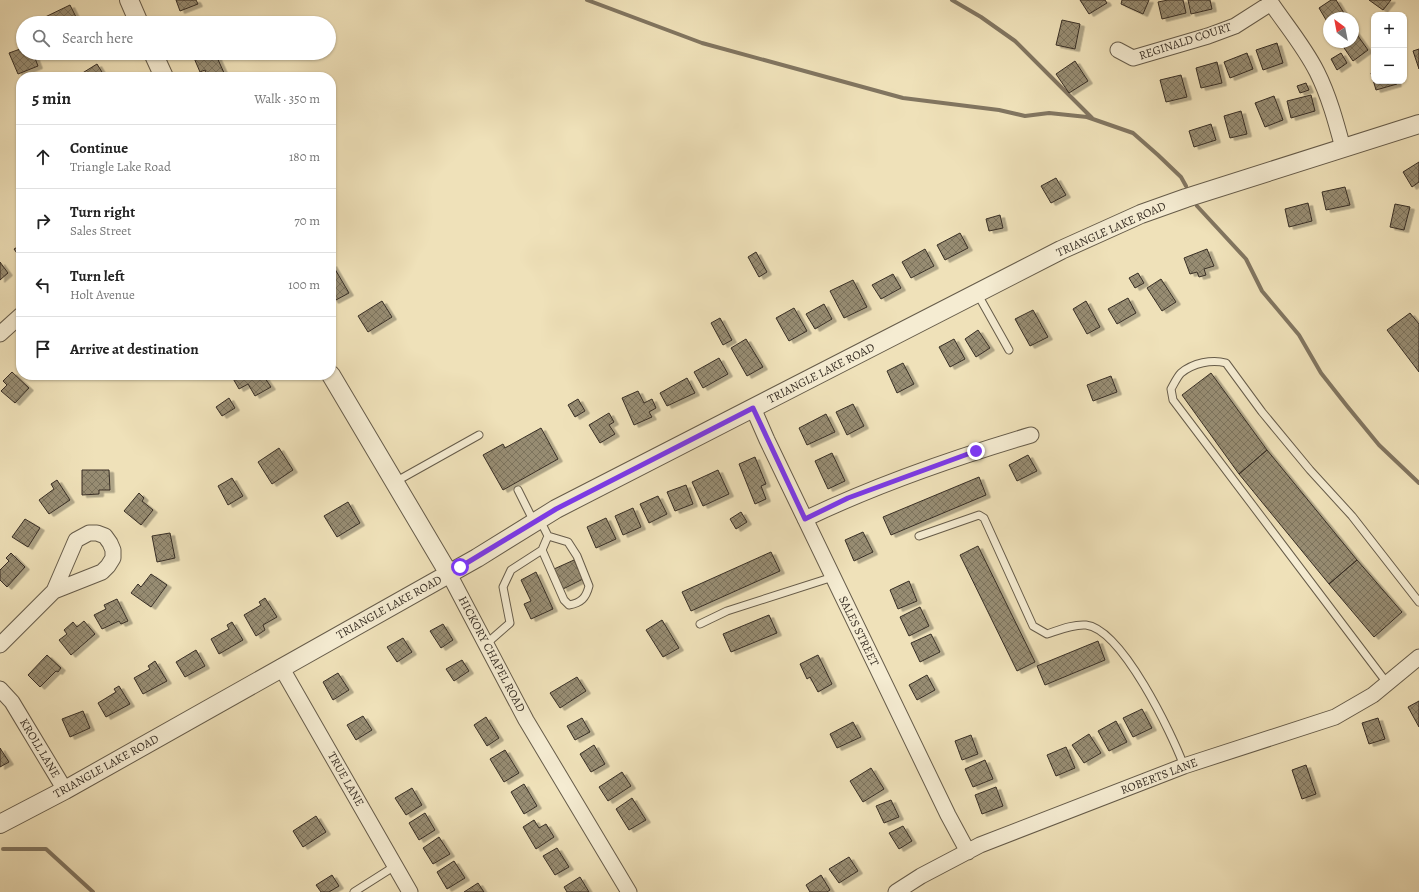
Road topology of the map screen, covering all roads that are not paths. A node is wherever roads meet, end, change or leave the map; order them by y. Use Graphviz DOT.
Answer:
graph roads {
  1 [pos="129,0"];
  2 [pos="1270,2"];
  3 [pos="136,16"];
  4 [pos="1118,50"];
  5 [pos="156,60"];
  6 [pos="162,72"];
  7 [pos="1419,124"];
  8 [pos="1343,148"];
  9 [pos="977,293"];
  10 [pos="16,320"];
  11 [pos="0,334"];
  12 [pos="1009,350"];
  13 [pos="334,380"];
  14 [pos="753,408"];
  15 [pos="479,435"];
  16 [pos="1031,435"];
  17 [pos="395,482"];
  18 [pos="518,490"];
  19 [pos="805,519"];
  20 [pos="537,520"];
  21 [pos="548,536"];
  22 [pos="919,536"];
  23 [pos="542,550"];
  24 [pos="449,574"];
  25 [pos="833,576"];
  26 [pos="54,591"];
  27 [pos="1419,602"];
  28 [pos="700,624"];
  29 [pos="486,644"];
  30 [pos="0,645"];
  31 [pos="1419,657"];
  32 [pos="281,667"];
  33 [pos="1388,683"];
  34 [pos="0,689"];
  35 [pos="1184,766"];
  36 [pos="65,790"];
  37 [pos="0,824"];
  38 [pos="968,852"];
  39 [pos="395,866"];
  40 [pos="354,892"];
  41 [pos="410,892"];
  42 [pos="629,892"];
  43 [pos="896,892"];
  1 -- 3 [label="street"];
  2 -- 4 [label="street, REGINALD COURT"];
  2 -- 8 [label="street"];
  5 -- 6 [label="street"];
  7 -- 8 [label="street, TRIANGLE LAKE ROAD"];
  8 -- 9 [label="street, TRIANGLE LAKE ROAD"];
  9 -- 12 [label="lane"];
  9 -- 14 [label="street, TRIANGLE LAKE ROAD"];
  10 -- 11 [label="street"];
  13 -- 17 [label="street, HICKORY CHAPEL ROAD"];
  14 -- 19 [label="street, SALES STREET"];
  14 -- 20 [label="street, TRIANGLE LAKE ROAD"];
  15 -- 17 [label="lane"];
  16 -- 19 [label="street"];
  17 -- 24 [label="street, HICKORY CHAPEL ROAD"];
  18 -- 20 [label="lane"];
  19 -- 25 [label="street, SALES STREET"];
  20 -- 21 [label="lane"];
  20 -- 24 [label="street, TRIANGLE LAKE ROAD"];
  21 -- 23 [label="lane"];
  21 -- 23 [label="lane"];
  22 -- 35 [label="lane"];
  23 -- 29 [label="lane"];
  24 -- 29 [label="street, HICKORY CHAPEL ROAD"];
  24 -- 32 [label="street, TRIANGLE LAKE ROAD"];
  25 -- 28 [label="lane"];
  25 -- 38 [label="street, SALES STREET"];
  26 -- 30 [label="street"];
  27 -- 33 [label="lane"];
  29 -- 42 [label="street, HICKORY CHAPEL ROAD"];
  31 -- 33 [label="street, ROBERTS LANE"];
  32 -- 36 [label="street, TRIANGLE LAKE ROAD"];
  32 -- 39 [label="street, TRUE LANE"];
  33 -- 35 [label="street, ROBERTS LANE"];
  34 -- 36 [label="street, KROLL LANE"];
  35 -- 38 [label="street, ROBERTS LANE"];
  36 -- 37 [label="street, TRIANGLE LAKE ROAD"];
  38 -- 43 [label="street, ROBERTS LANE"];
  39 -- 40 [label="lane"];
  39 -- 41 [label="street, TRUE LANE"];
}
